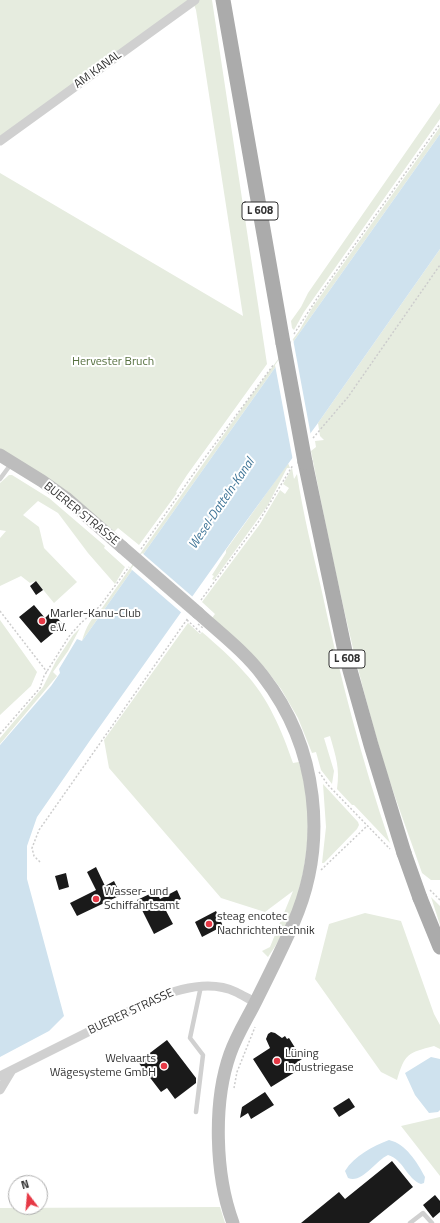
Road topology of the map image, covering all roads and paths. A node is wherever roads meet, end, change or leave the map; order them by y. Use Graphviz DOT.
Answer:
graph roads {
  1 [pos="195,0"];
  2 [pos="223,2"];
  3 [pos="440,124"];
  4 [pos="0,141"];
  5 [pos="440,266"];
  6 [pos="288,340"];
  7 [pos="277,359"];
  8 [pos="312,440"];
  9 [pos="0,456"];
  10 [pos="12,463"];
  11 [pos="299,464"];
  12 [pos="0,479"];
  13 [pos="141,549"];
  14 [pos="130,566"];
  15 [pos="0,611"];
  16 [pos="194,612"];
  17 [pos="203,628"];
  18 [pos="47,672"];
  19 [pos="0,734"];
  20 [pos="320,777"];
  21 [pos="40,862"];
  22 [pos="320,864"];
  23 [pos="440,947"];
  24 [pos="201,986"];
  25 [pos="255,1002"];
  26 [pos="257,1024"];
  27 [pos="12,1070"];
  28 [pos="0,1076"];
  29 [pos="0,1090"];
  30 [pos="233,1094"];
  31 [pos="196,1112"];
  32 [pos="233,1223"];
  33 [pos="410,1223"];
  34 [pos="432,1223"];
  1 -- 4 [label="street, AM KANAL"];
  2 -- 6 [label="main road, L 608"];
  3 -- 6 [label="path"];
  5 -- 8 [label="path"];
  6 -- 11 [label="main road, L 608, bridge"];
  7 -- 13 [label="path"];
  9 -- 10 [label="street, BUERER STRASSE"];
  10 -- 12 [label="lane"];
  10 -- 16 [label="street, BUERER STRASSE, bridge"];
  11 -- 16 [label="path"];
  11 -- 23 [label="main road, L 608, bridge"];
  14 -- 18 [label="path"];
  15 -- 18 [label="path"];
  16 -- 17 [label="path"];
  16 -- 21 [label="path"];
  16 -- 25 [label="street"];
  18 -- 19 [label="path"];
  20 -- 22 [label="path"];
  24 -- 25 [label="street, BUERER STRASSE"];
  24 -- 27 [label="street, BUERER STRASSE"];
  24 -- 31 [label="lane"];
  25 -- 32 [label="street"];
  26 -- 30 [label="path"];
  27 -- 28 [label="street, BUERER STRASSE"];
  27 -- 29 [label="street"];
  33 -- 34 [label="lane"];
}
